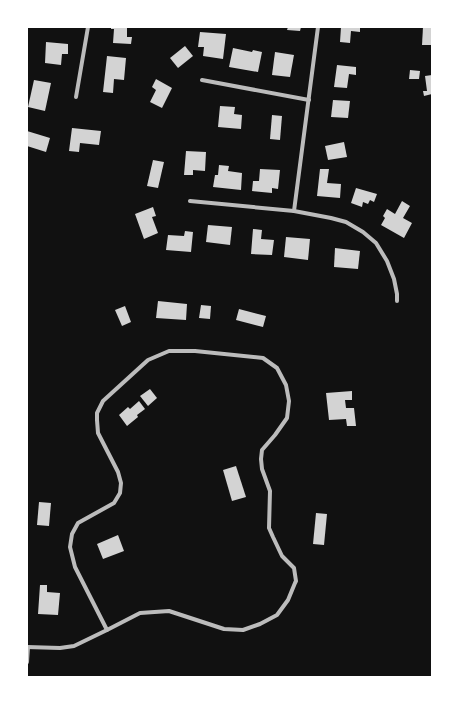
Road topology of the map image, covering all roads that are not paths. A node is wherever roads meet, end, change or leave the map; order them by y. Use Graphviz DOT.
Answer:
graph roads {
  1 [pos="88,27"];
  2 [pos="318,27"];
  3 [pos="202,80"];
  4 [pos="76,97"];
  5 [pos="309,100"];
  6 [pos="190,201"];
  7 [pos="294,211"];
  8 [pos="397,301"];
  9 [pos="106,630"];
  10 [pos="27,647"];
  11 [pos="27,662"];
  1 -- 4 [label="street"];
  2 -- 5 [label="street"];
  3 -- 5 [label="street"];
  5 -- 7 [label="street"];
  6 -- 7 [label="street"];
  7 -- 8 [label="street"];
  9 -- 9 [label="street"];
  9 -- 10 [label="street"];
  10 -- 11 [label="street"];
}
